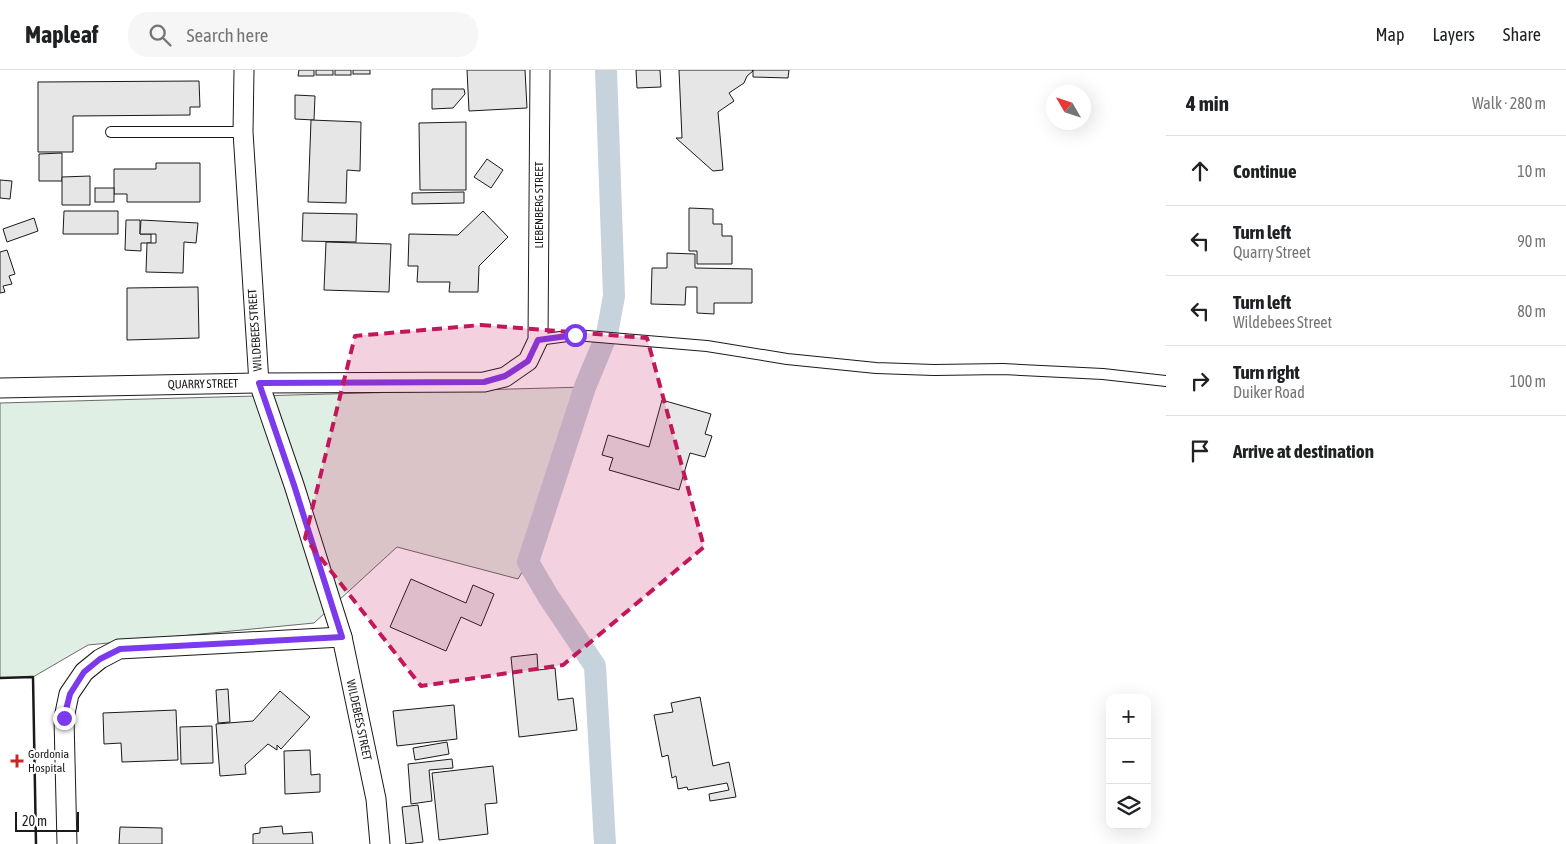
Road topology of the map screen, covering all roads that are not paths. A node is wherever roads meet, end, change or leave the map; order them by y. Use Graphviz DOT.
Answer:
graph roads {
  1 [pos="244,70"];
  2 [pos="540,70"];
  3 [pos="111,132"];
  4 [pos="243,132"];
  5 [pos="538,340"];
  6 [pos="1166,381"];
  7 [pos="259,383"];
  8 [pos="0,388"];
  9 [pos="342,637"];
  10 [pos="67,844"];
  11 [pos="380,844"];
  1 -- 4 [label="street, WILDEBEES STREET"];
  2 -- 5 [label="street, LIEBENBERG STREET"];
  3 -- 4 [label="lane"];
  4 -- 7 [label="street, WILDEBEES STREET"];
  5 -- 6 [label="lane"];
  5 -- 7 [label="street, QUARRY STREET"];
  7 -- 8 [label="street, QUARRY STREET"];
  7 -- 9 [label="street, WILDEBEES STREET"];
  9 -- 10 [label="street"];
  9 -- 11 [label="street, WILDEBEES STREET"];
}
